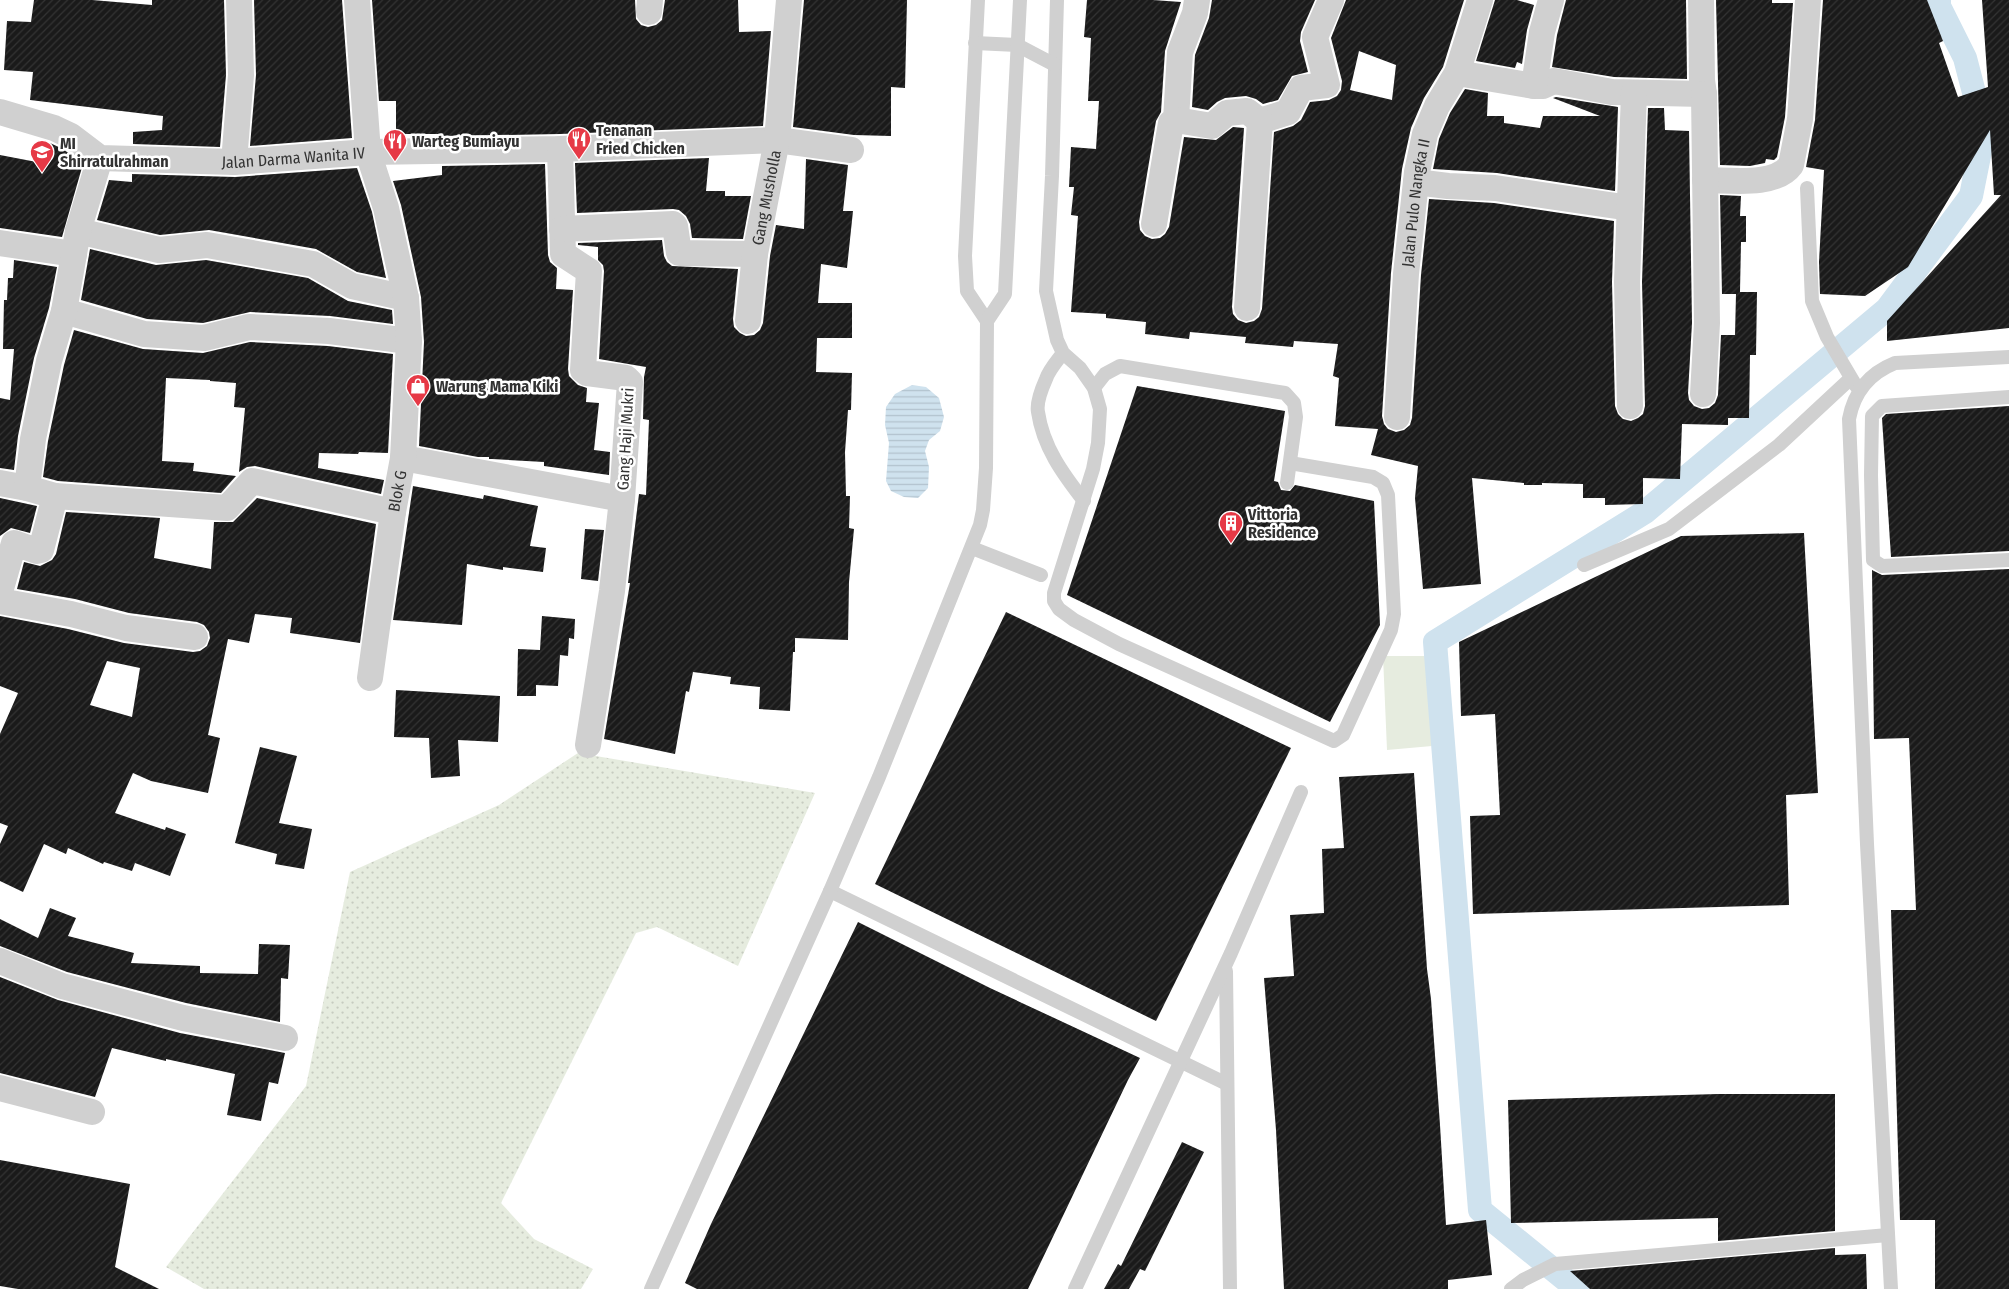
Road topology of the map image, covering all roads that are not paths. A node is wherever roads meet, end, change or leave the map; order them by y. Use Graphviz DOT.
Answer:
graph roads {
  1 [pos="239,0"];
  2 [pos="357,0"];
  3 [pos="789,0"];
  4 [pos="978,0"];
  5 [pos="1020,0"];
  6 [pos="1057,0"];
  7 [pos="1198,0"];
  8 [pos="1331,0"];
  9 [pos="1480,0"];
  10 [pos="1551,0"];
  11 [pos="1701,0"];
  12 [pos="1808,0"];
  13 [pos="975,43"];
  14 [pos="1017,46"];
  15 [pos="1055,65"];
  16 [pos="1456,73"];
  17 [pos="1534,86"];
  18 [pos="1634,93"];
  19 [pos="1704,94"];
  20 [pos="0,112"];
  21 [pos="1176,120"];
  22 [pos="1260,121"];
  23 [pos="777,140"];
  24 [pos="560,148"];
  25 [pos="851,150"];
  26 [pos="368,152"];
  27 [pos="100,158"];
  28 [pos="234,162"];
  29 [pos="1705,180"];
  30 [pos="1416,182"];
  31 [pos="1807,188"];
  32 [pos="1630,208"];
  33 [pos="1154,224"];
  34 [pos="562,229"];
  35 [pos="76,242"];
  36 [pos="0,243"];
  37 [pos="754,254"];
  38 [pos="406,298"];
  39 [pos="1247,308"];
  40 [pos="64,311"];
  41 [pos="748,320"];
  42 [pos="987,320"];
  43 [pos="409,341"];
  44 [pos="1063,353"];
  45 [pos="2009,357"];
  46 [pos="1847,373"];
  47 [pos="1094,388"];
  48 [pos="1859,391"];
  49 [pos="1703,394"];
  50 [pos="2009,397"];
  51 [pos="1630,406"];
  52 [pos="1397,417"];
  53 [pos="403,458"];
  54 [pos="1290,463"];
  55 [pos="0,483"];
  56 [pos="1287,483"];
  57 [pos="27,488"];
  58 [pos="55,496"];
  59 [pos="622,499"];
  60 [pos="1084,501"];
  61 [pos="393,512"];
  62 [pos="972,548"];
  63 [pos="2009,560"];
  64 [pos="1584,565"];
  65 [pos="1041,575"];
  66 [pos="0,592"];
  67 [pos="0,601"];
  68 [pos="195,637"];
  69 [pos="370,678"];
  70 [pos="588,745"];
  71 [pos="1301,792"];
  72 [pos="830,891"];
  73 [pos="0,961"];
  74 [pos="1226,966"];
  75 [pos="284,1038"];
  76 [pos="1182,1062"];
  77 [pos="1227,1084"];
  78 [pos="0,1088"];
  79 [pos="92,1112"];
  80 [pos="1888,1235"];
  81 [pos="1530,1282"];
  82 [pos="651,1289"];
  83 [pos="1075,1289"];
  84 [pos="1230,1289"];
  85 [pos="1511,1289"];
  86 [pos="1891,1289"];
  1 -- 28 [label="street"];
  2 -- 26 [label="street, Blok G"];
  3 -- 23 [label="street"];
  4 -- 13 [label="lane"];
  5 -- 14 [label="lane"];
  6 -- 15 [label="lane"];
  7 -- 21 [label="street"];
  8 -- 22 [label="street"];
  9 -- 16 [label="street, Jalan Pulo Nangka II"];
  10 -- 17 [label="street"];
  11 -- 19 [label="street"];
  12 -- 29 [label="street"];
  13 -- 14 [label="lane"];
  13 -- 42 [label="lane"];
  14 -- 15 [label="lane"];
  14 -- 42 [label="lane"];
  15 -- 44 [label="lane"];
  16 -- 17 [label="street"];
  16 -- 30 [label="street, Jalan Pulo Nangka II"];
  17 -- 18 [label="street"];
  18 -- 19 [label="street"];
  18 -- 32 [label="street"];
  19 -- 29 [label="street"];
  20 -- 27 [label="street"];
  21 -- 22 [label="street"];
  21 -- 33 [label="street"];
  22 -- 39 [label="street"];
  23 -- 24 [label="street, Jalan Darma Wanita IV"];
  23 -- 25 [label="street, Jalan Darma Wanita IV"];
  23 -- 37 [label="street, Gang Musholla"];
  24 -- 26 [label="street, Jalan Darma Wanita IV"];
  24 -- 34 [label="street, Gang Haji Mukri"];
  26 -- 28 [label="street, Jalan Darma Wanita IV"];
  26 -- 38 [label="street, Blok G"];
  27 -- 28 [label="street, Jalan Darma Wanita IV"];
  27 -- 35 [label="street"];
  29 -- 49 [label="street"];
  30 -- 32 [label="street"];
  30 -- 52 [label="street, Jalan Pulo Nangka II"];
  31 -- 46 [label="lane"];
  32 -- 51 [label="street"];
  34 -- 37 [label="street, Gang Musholla"];
  34 -- 59 [label="street, Gang Haji Mukri"];
  35 -- 36 [label="street"];
  35 -- 38 [label="street"];
  35 -- 40 [label="street"];
  37 -- 41 [label="street, Gang Musholla"];
  38 -- 43 [label="street, Blok G"];
  40 -- 43 [label="street"];
  40 -- 57 [label="street"];
  42 -- 62 [label="lane"];
  43 -- 53 [label="street, Blok G"];
  44 -- 47 [label="lane"];
  44 -- 60 [label="lane"];
  45 -- 48 [label="lane"];
  46 -- 48 [label="lane"];
  46 -- 64 [label="lane"];
  47 -- 54 [label="lane"];
  47 -- 60 [label="lane"];
  48 -- 80 [label="lane"];
  50 -- 63 [label="lane"];
  53 -- 59 [label="street, Gang Haji Mukri"];
  53 -- 61 [label="street, Blok G"];
  54 -- 56 [label="lane"];
  54 -- 60 [label="lane"];
  55 -- 57 [label="street"];
  57 -- 58 [label="street"];
  58 -- 61 [label="street, Blok G"];
  58 -- 66 [label="street"];
  59 -- 70 [label="street"];
  61 -- 69 [label="street"];
  62 -- 65 [label="lane"];
  62 -- 72 [label="lane"];
  67 -- 68 [label="street"];
  71 -- 74 [label="lane"];
  72 -- 76 [label="lane"];
  72 -- 82 [label="lane"];
  73 -- 75 [label="street"];
  74 -- 76 [label="lane"];
  74 -- 77 [label="lane"];
  76 -- 77 [label="lane"];
  76 -- 83 [label="lane"];
  77 -- 84 [label="lane"];
  78 -- 79 [label="street"];
  80 -- 81 [label="lane"];
  80 -- 86 [label="lane"];
  81 -- 85 [label="lane"];
}
